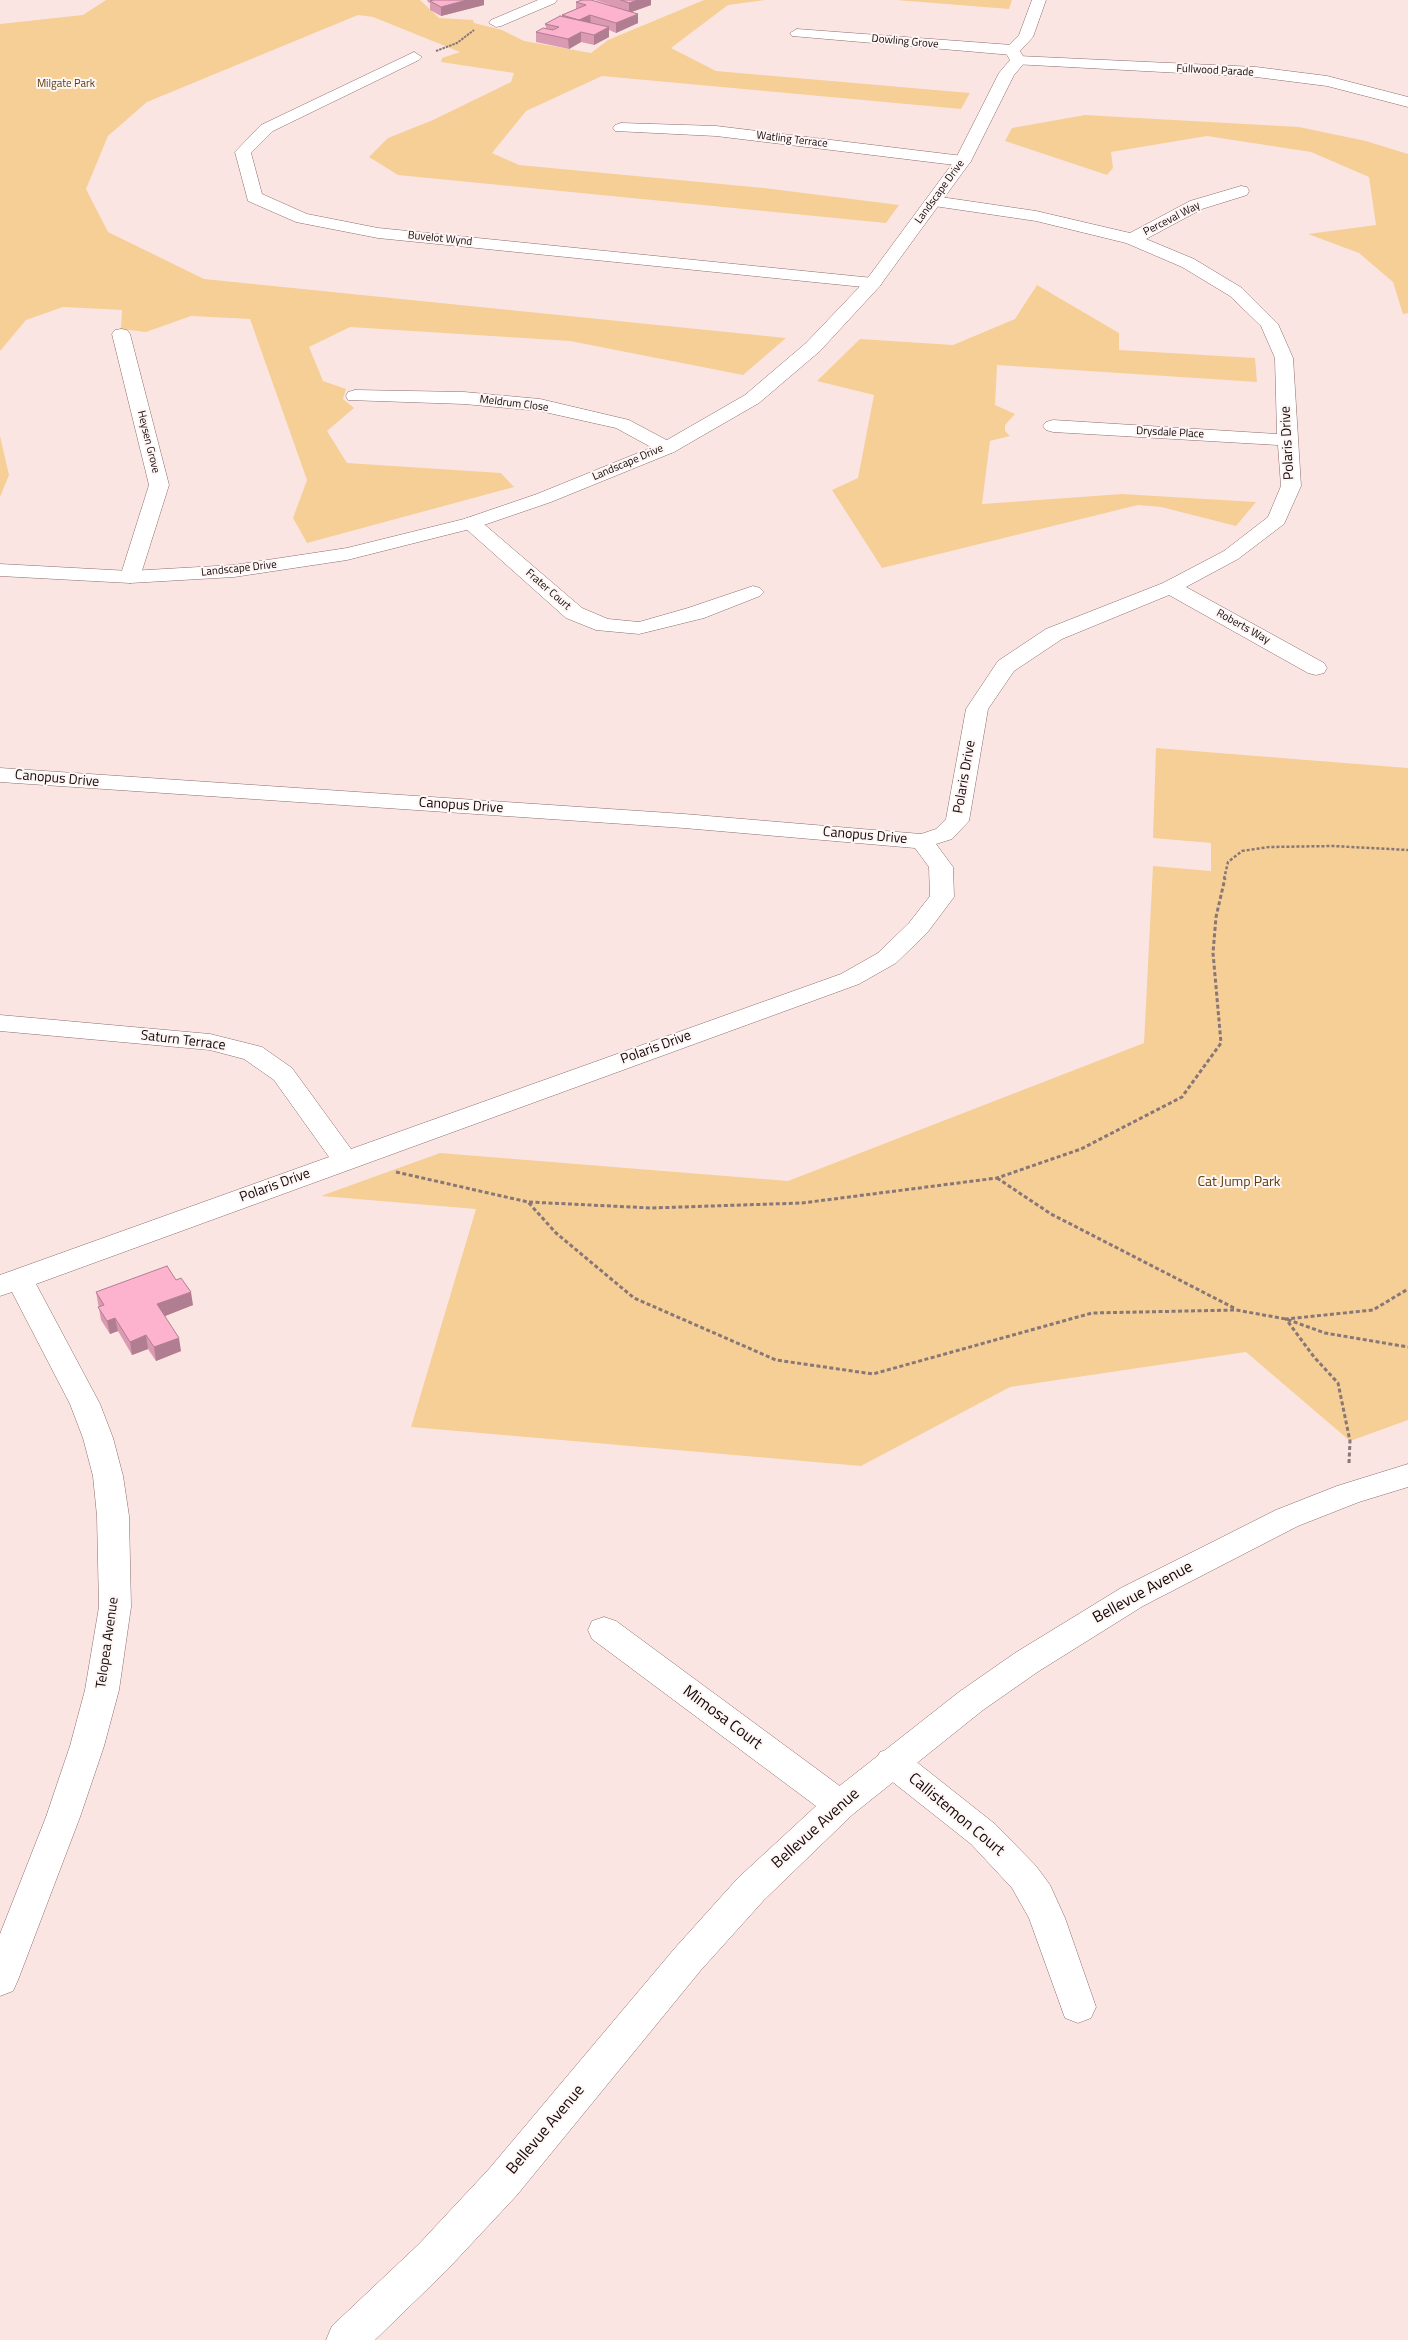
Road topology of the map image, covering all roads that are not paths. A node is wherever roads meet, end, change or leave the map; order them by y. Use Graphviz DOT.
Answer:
graph roads {
  1 [pos="550,0"];
  2 [pos="1039,0"];
  3 [pos="496,23"];
  4 [pos="797,33"];
  5 [pos="1015,56"];
  6 [pos="414,57"];
  7 [pos="1408,102"];
  8 [pos="621,128"];
  9 [pos="963,161"];
  10 [pos="1241,191"];
  11 [pos="934,201"];
  12 [pos="1132,239"];
  13 [pos="873,283"];
  14 [pos="121,334"];
  15 [pos="355,396"];
  16 [pos="1053,426"];
  17 [pos="1287,440"];
  18 [pos="666,448"];
  19 [pos="471,524"];
  20 [pos="0,570"];
  21 [pos="130,577"];
  22 [pos="1170,587"];
  23 [pos="753,592"];
  24 [pos="1316,668"];
  25 [pos="0,775"];
  26 [pos="922,841"];
  27 [pos="0,1023"];
  28 [pos="345,1160"];
  29 [pos="9,1282"];
  30 [pos="1408,1475"];
  31 [pos="604,1630"];
  32 [pos="892,1762"];
  33 [pos="840,1805"];
  34 [pos="0,1980"];
  35 [pos="1078,2007"];
  36 [pos="346,2340"];
  1 -- 3 [label="street"];
  2 -- 5 [label="street, Landscape Drive"];
  4 -- 5 [label="street, Dowling Grove"];
  5 -- 7 [label="street, Fullwood Parade"];
  5 -- 9 [label="street, Landscape Drive"];
  6 -- 13 [label="street, Buvelot Wynd"];
  8 -- 9 [label="street, Watling Terrace"];
  9 -- 11 [label="street, Landscape Drive"];
  10 -- 12 [label="street, Perceval Way"];
  11 -- 12 [label="street, Polaris Drive"];
  11 -- 13 [label="street, Landscape Drive"];
  12 -- 17 [label="street, Polaris Drive"];
  13 -- 18 [label="street, Landscape Drive"];
  14 -- 21 [label="street, Heysen Grove"];
  15 -- 18 [label="street, Meldrum Close"];
  16 -- 17 [label="street, Drysdale Place"];
  17 -- 22 [label="street, Polaris Drive"];
  18 -- 19 [label="street, Landscape Drive"];
  19 -- 21 [label="street, Landscape Drive"];
  19 -- 23 [label="street, Frater Court"];
  20 -- 21 [label="street, Landscape Drive"];
  22 -- 24 [label="street, Roberts Way"];
  22 -- 26 [label="street, Polaris Drive"];
  25 -- 26 [label="street, Canopus Drive"];
  26 -- 28 [label="street, Polaris Drive"];
  27 -- 28 [label="street, Saturn Terrace"];
  28 -- 29 [label="street, Polaris Drive"];
  29 -- 34 [label="street, Telopea Avenue"];
  30 -- 32 [label="street, Bellevue Avenue"];
  31 -- 33 [label="street, Mimosa Court"];
  32 -- 33 [label="street, Bellevue Avenue"];
  32 -- 35 [label="street, Callistemon Court"];
  33 -- 36 [label="street, Bellevue Avenue"];
}
